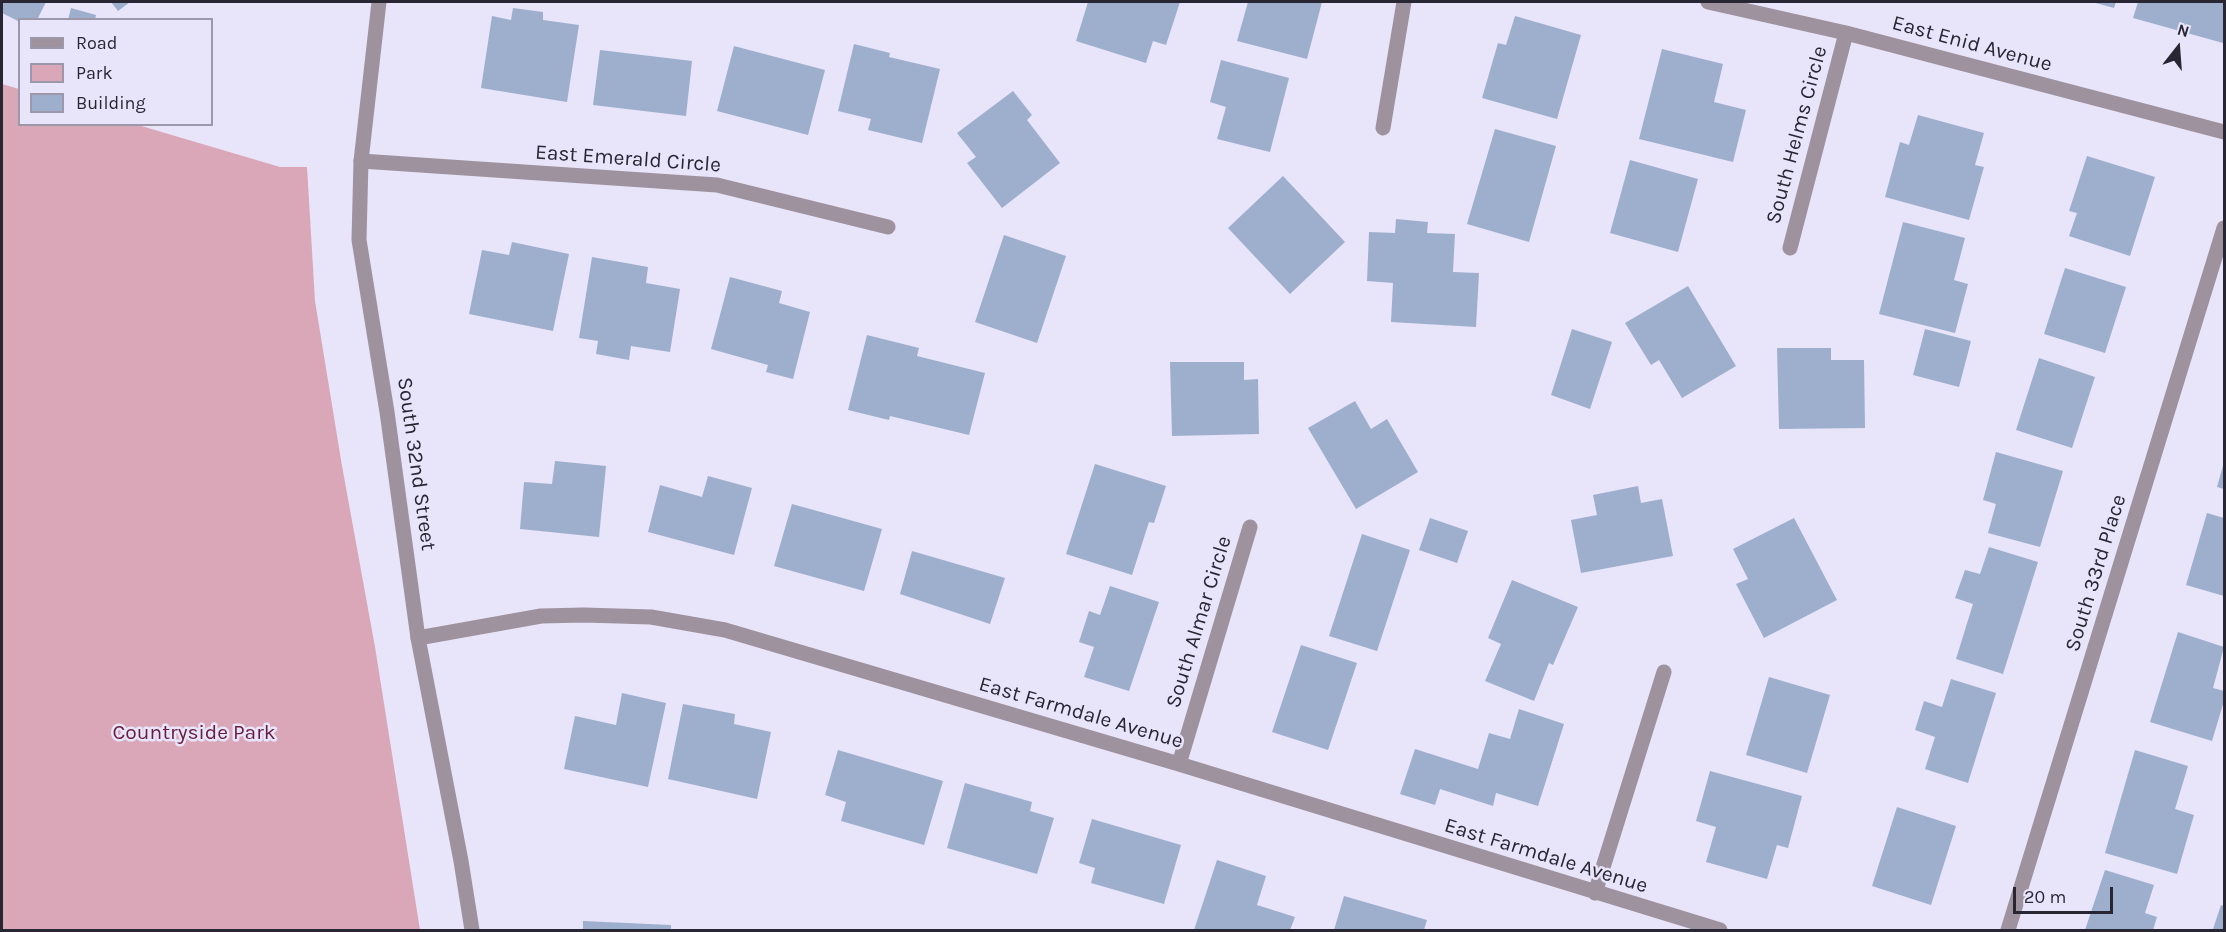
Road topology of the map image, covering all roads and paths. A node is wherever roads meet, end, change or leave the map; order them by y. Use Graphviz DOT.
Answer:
graph roads {
  1 [pos="379,2"];
  2 [pos="1404,2"];
  3 [pos="1708,2"];
  4 [pos="1846,33"];
  5 [pos="1383,128"];
  6 [pos="2224,132"];
  7 [pos="361,161"];
  8 [pos="888,227"];
  9 [pos="2224,228"];
  10 [pos="1790,248"];
  11 [pos="1250,527"];
  12 [pos="418,638"];
  13 [pos="1664,672"];
  14 [pos="1179,764"];
  15 [pos="1595,893"];
  16 [pos="472,930"];
  17 [pos="1720,930"];
  18 [pos="2007,930"];
  1 -- 7 [label="street, South 32nd Street"];
  2 -- 5 [label="street"];
  3 -- 4 [label="street, East Enid Avenue"];
  4 -- 6 [label="street, East Enid Avenue"];
  4 -- 10 [label="street, South Helms Circle"];
  7 -- 8 [label="street, East Emerald Circle"];
  7 -- 12 [label="street, South 32nd Street"];
  9 -- 18 [label="street, South 33rd Place"];
  11 -- 14 [label="street, South Almar Circle"];
  12 -- 14 [label="street, East Farmdale Avenue"];
  12 -- 16 [label="street, South 32nd Street"];
  13 -- 15 [label="street"];
  14 -- 15 [label="street, East Farmdale Avenue"];
  15 -- 17 [label="street, East Farmdale Avenue"];
}
